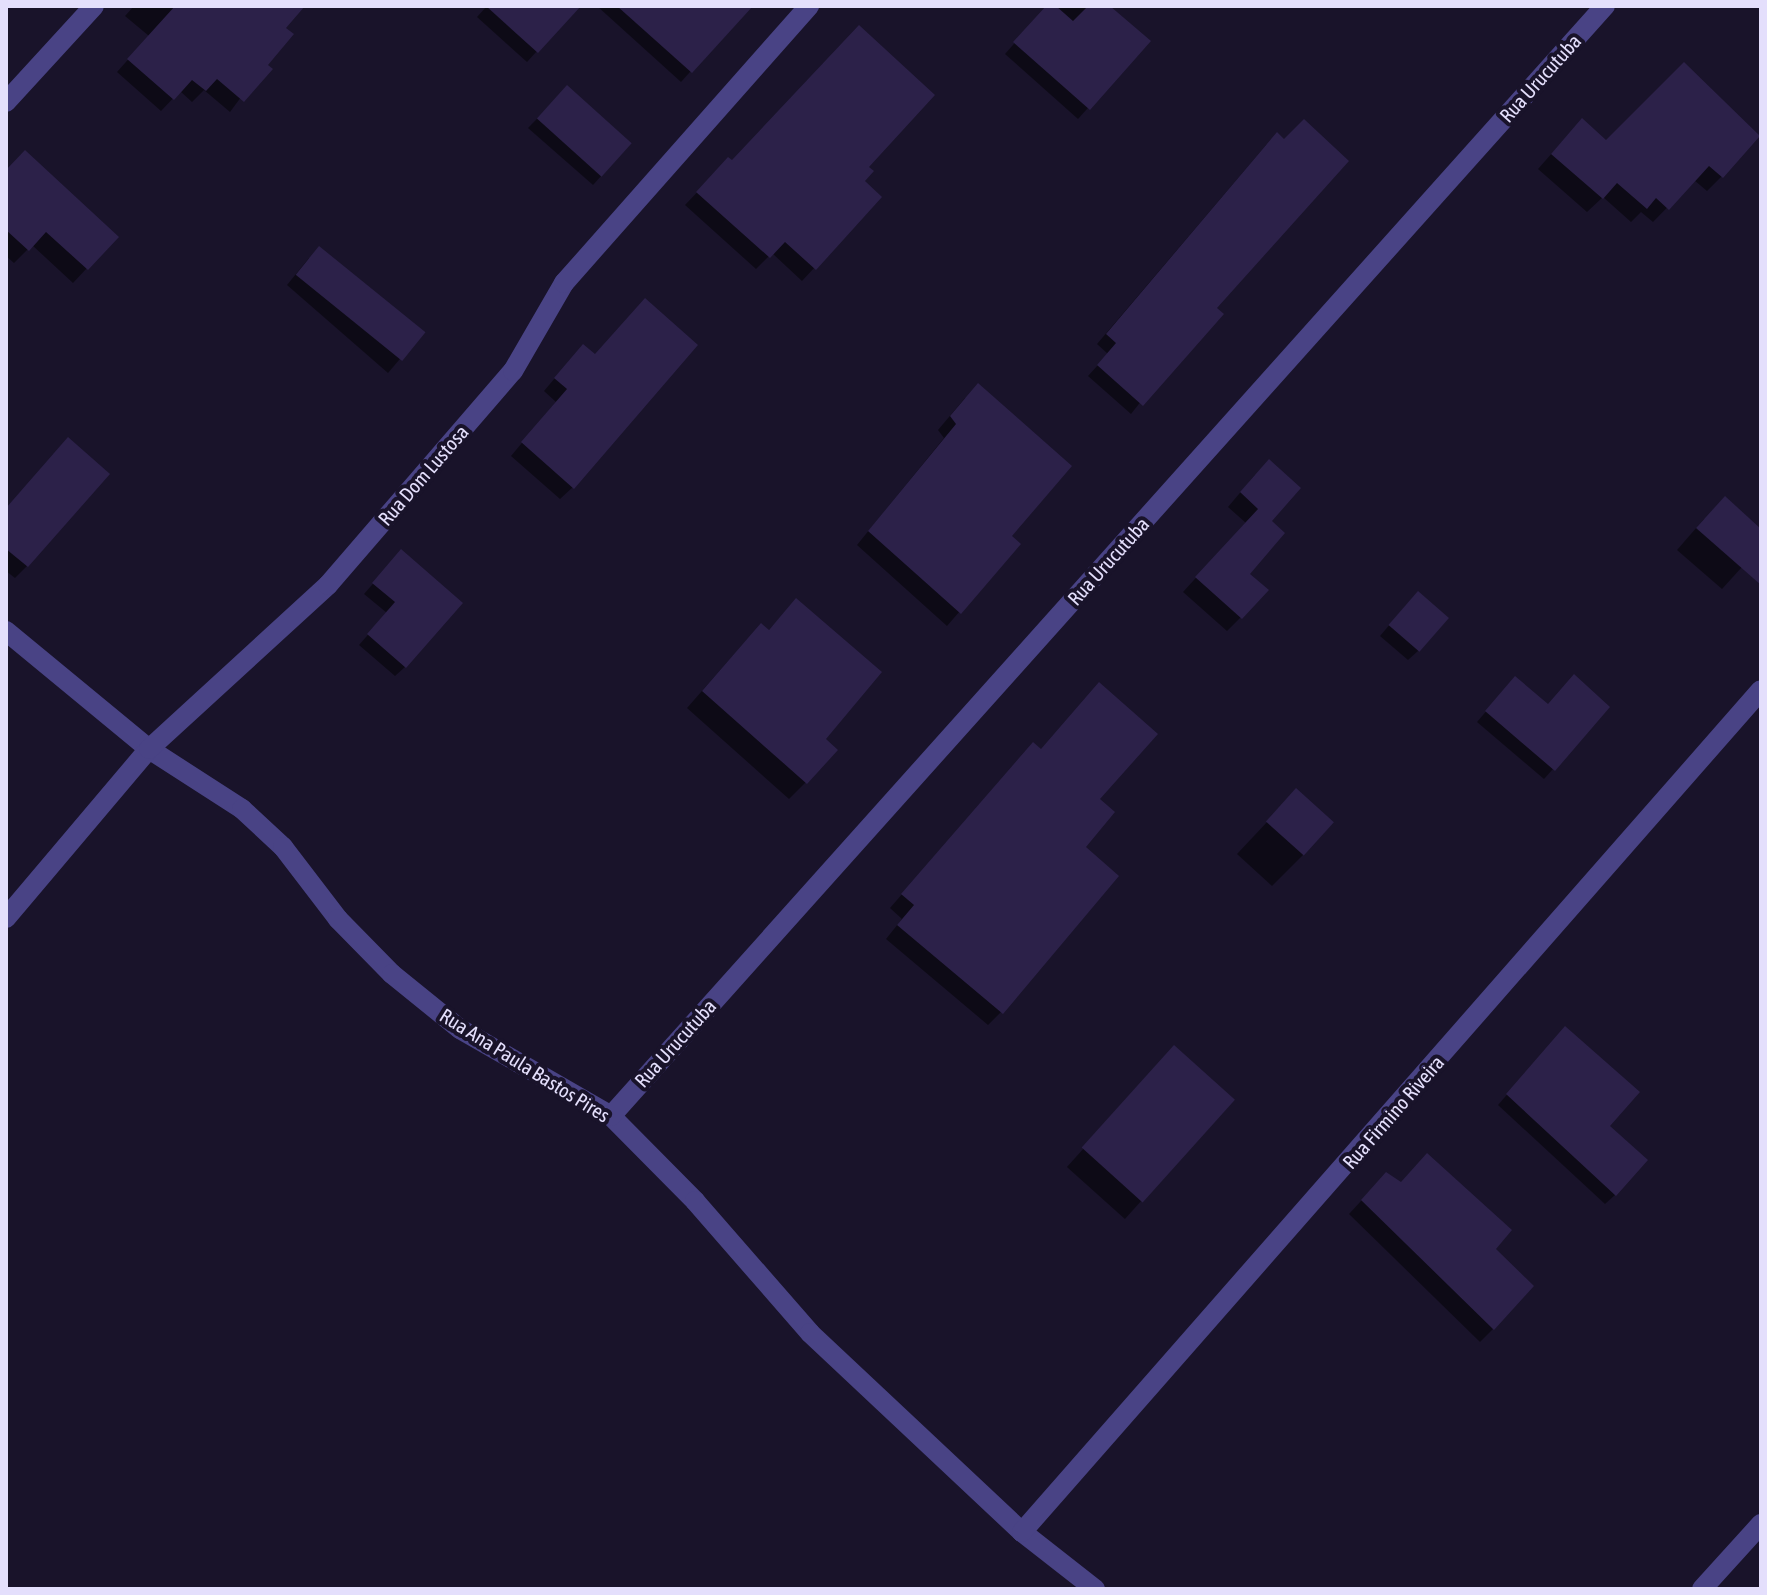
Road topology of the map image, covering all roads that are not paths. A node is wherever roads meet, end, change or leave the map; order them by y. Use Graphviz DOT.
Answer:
graph roads {
  1 [pos="94,6"];
  2 [pos="809,6"];
  3 [pos="1605,6"];
  4 [pos="6,102"];
  5 [pos="6,631"];
  6 [pos="1761,690"];
  7 [pos="149,749"];
  8 [pos="6,918"];
  9 [pos="611,1116"];
  10 [pos="1761,1524"];
  11 [pos="1022,1532"];
  12 [pos="1095,1589"];
  13 [pos="1702,1589"];
  1 -- 4 [label="street"];
  2 -- 7 [label="street, Rua Dom Lustosa"];
  3 -- 9 [label="street, Rua Urucutuba"];
  5 -- 7 [label="street, Rua Ana Paula Bastos Pires"];
  6 -- 11 [label="street, Rua Firmino Riveira"];
  7 -- 8 [label="street, Rua Dom Lustosa"];
  7 -- 9 [label="street, Rua Ana Paula Bastos Pires"];
  9 -- 11 [label="street, Rua Ana Paula Bastos Pires"];
  10 -- 13 [label="street"];
  11 -- 12 [label="street, Rua Ana Paula Bastos Pires"];
}
